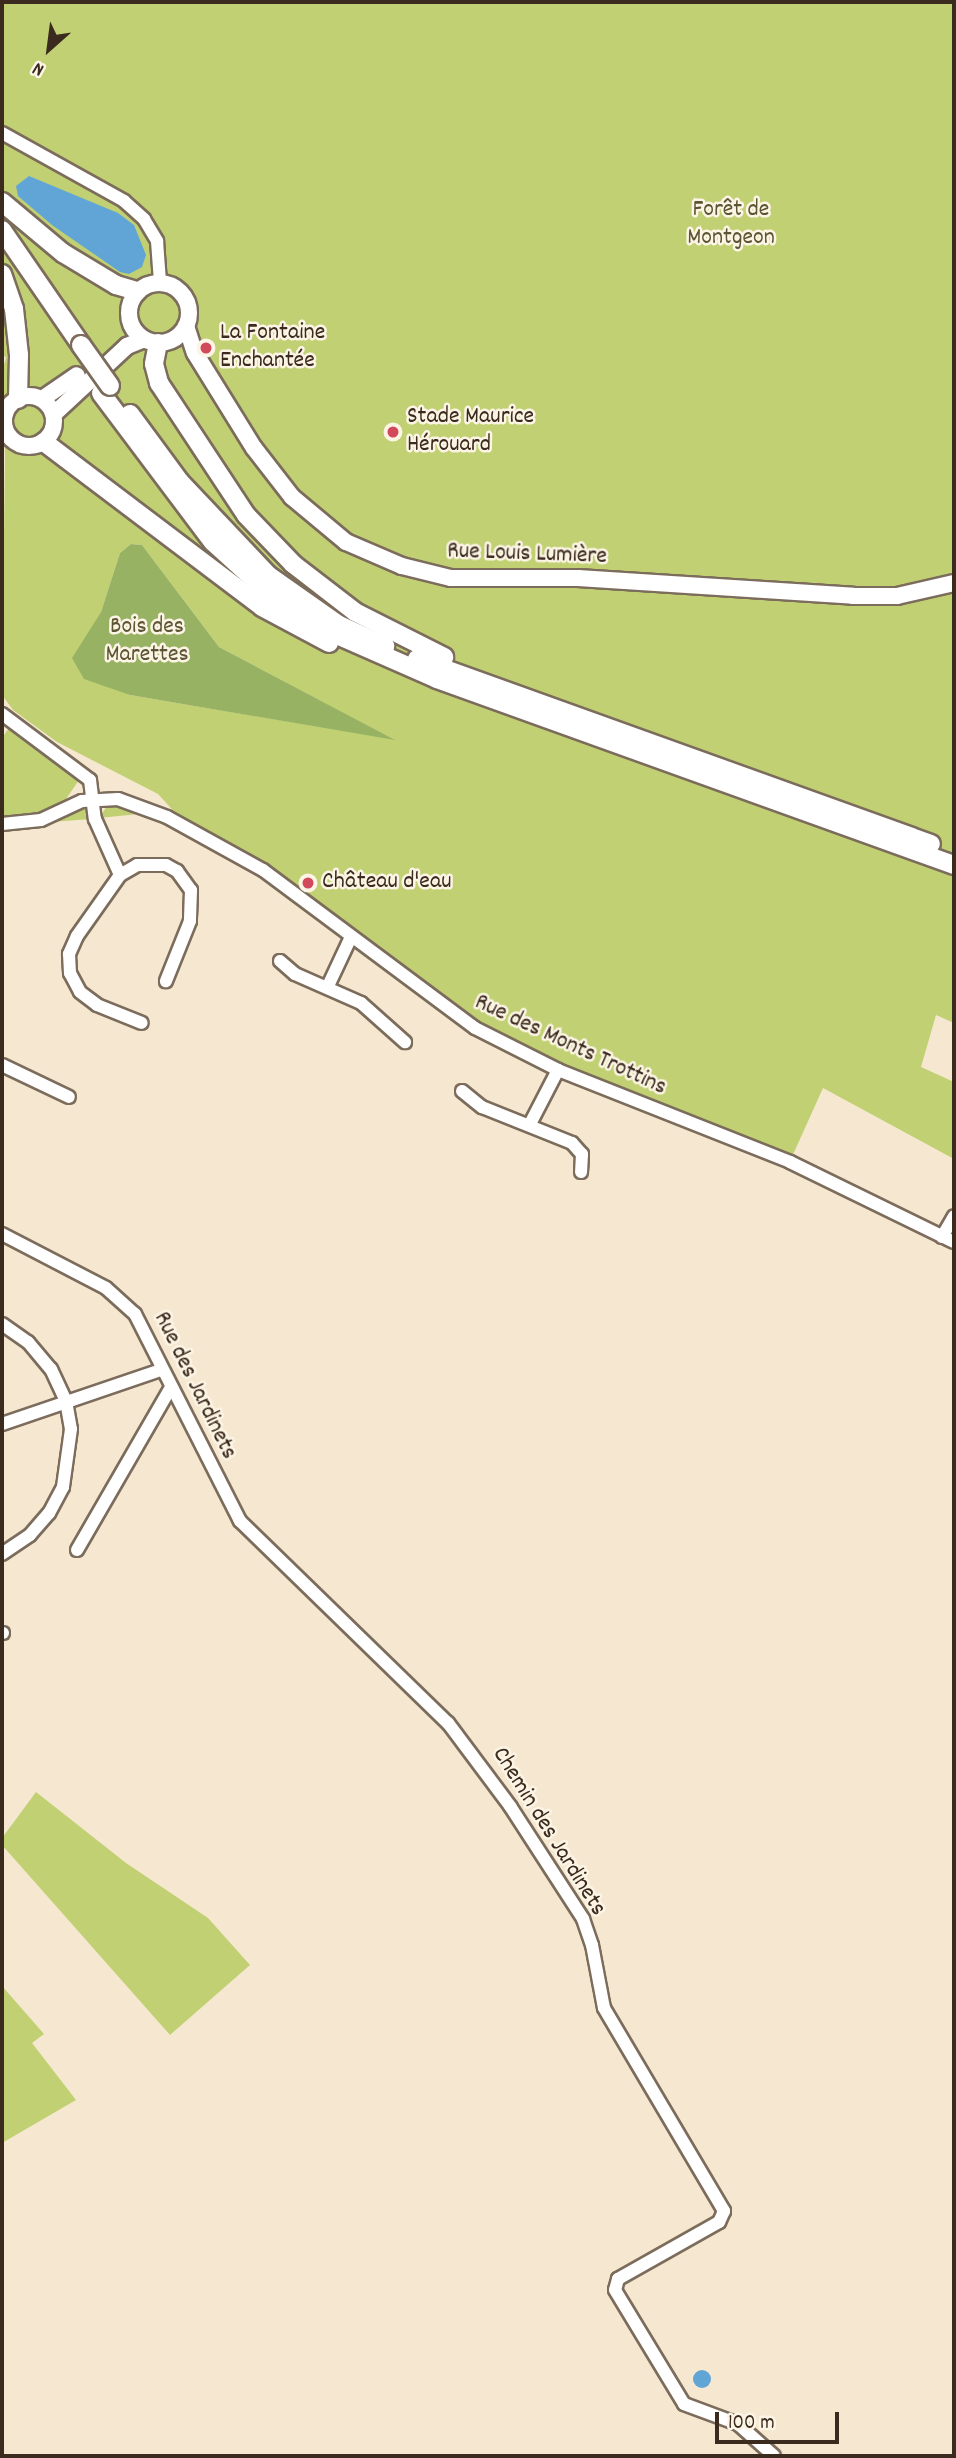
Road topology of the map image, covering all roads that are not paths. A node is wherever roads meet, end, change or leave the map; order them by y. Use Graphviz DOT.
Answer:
graph roads {
  1 [pos="2,133"];
  2 [pos="2,202"];
  3 [pos="2,230"];
  4 [pos="2,250"];
  5 [pos="2,274"];
  6 [pos="160,282"];
  7 [pos="137,291"];
  8 [pos="130,321"];
  9 [pos="186,326"];
  10 [pos="157,341"];
  11 [pos="77,349"];
  12 [pos="195,353"];
  13 [pos="106,389"];
  14 [pos="42,399"];
  15 [pos="9,407"];
  16 [pos="54,414"];
  17 [pos="4,431"];
  18 [pos="44,442"];
  19 [pos="954,583"];
  20 [pos="2,714"];
  21 [pos="540,716"];
  22 [pos="631,735"];
  23 [pos="94,800"];
  24 [pos="2,824"];
  25 [pos="954,852"];
  26 [pos="954,865"];
  27 [pos="120,875"];
  28 [pos="351,937"];
  29 [pos="279,961"];
  30 [pos="166,981"];
  31 [pos="328,986"];
  32 [pos="142,1023"];
  33 [pos="405,1042"];
  34 [pos="2,1065"];
  35 [pos="558,1070"];
  36 [pos="462,1091"];
  37 [pos="69,1097"];
  38 [pos="530,1124"];
  39 [pos="581,1172"];
  40 [pos="954,1216"];
  41 [pos="2,1234"];
  42 [pos="948,1240"];
  43 [pos="2,1324"];
  44 [pos="161,1370"];
  45 [pos="170,1389"];
  46 [pos="66,1401"];
  47 [pos="2,1424"];
  48 [pos="230,1505"];
  49 [pos="77,1550"];
  50 [pos="2,1554"];
  51 [pos="774,2456"];
  1 -- 6 [label="street"];
  2 -- 7 [label="highway"];
  3 -- 11 [label="highway"];
  4 -- 11 [label="highway"];
  5 -- 15 [label="highway"];
  6 -- 7 [label="main road"];
  6 -- 9 [label="main road"];
  7 -- 8 [label="main road"];
  8 -- 10 [label="main road"];
  8 -- 14 [label="main road"];
  9 -- 10 [label="main road"];
  9 -- 12 [label="main road, Rue Louis Lumière"];
  10 -- 12 [label="main road"];
  10 -- 16 [label="main road"];
  10 -- 22 [label="highway"];
  11 -- 13 [label="highway, bridge"];
  12 -- 19 [label="main road, Rue Louis Lumière"];
  13 -- 21 [label="highway"];
  13 -- 22 [label="highway"];
  14 -- 15 [label="main road"];
  14 -- 16 [label="main road"];
  15 -- 17 [label="main road"];
  16 -- 18 [label="main road"];
  17 -- 18 [label="main road"];
  18 -- 21 [label="highway"];
  20 -- 23 [label="street"];
  21 -- 26 [label="highway"];
  22 -- 25 [label="highway"];
  23 -- 24 [label="street, Rue des Monts Trottins"];
  23 -- 27 [label="street"];
  23 -- 28 [label="street, Rue des Monts Trottins"];
  27 -- 30 [label="street"];
  27 -- 32 [label="street"];
  28 -- 31 [label="street"];
  28 -- 35 [label="street, Rue des Monts Trottins"];
  29 -- 31 [label="street"];
  31 -- 33 [label="street"];
  34 -- 37 [label="street"];
  35 -- 38 [label="street"];
  35 -- 42 [label="street, Rue des Monts Trottins"];
  36 -- 38 [label="street"];
  38 -- 39 [label="street"];
  40 -- 42 [label="street"];
  41 -- 44 [label="street, Rue des Jardinets"];
  43 -- 46 [label="street"];
  44 -- 45 [label="street, Rue des Jardinets"];
  44 -- 46 [label="street"];
  45 -- 48 [label="street, Rue des Jardinets"];
  45 -- 49 [label="street"];
  46 -- 47 [label="street"];
  46 -- 50 [label="street"];
  48 -- 51 [label="street, Chemin des Jardinets"];
}
